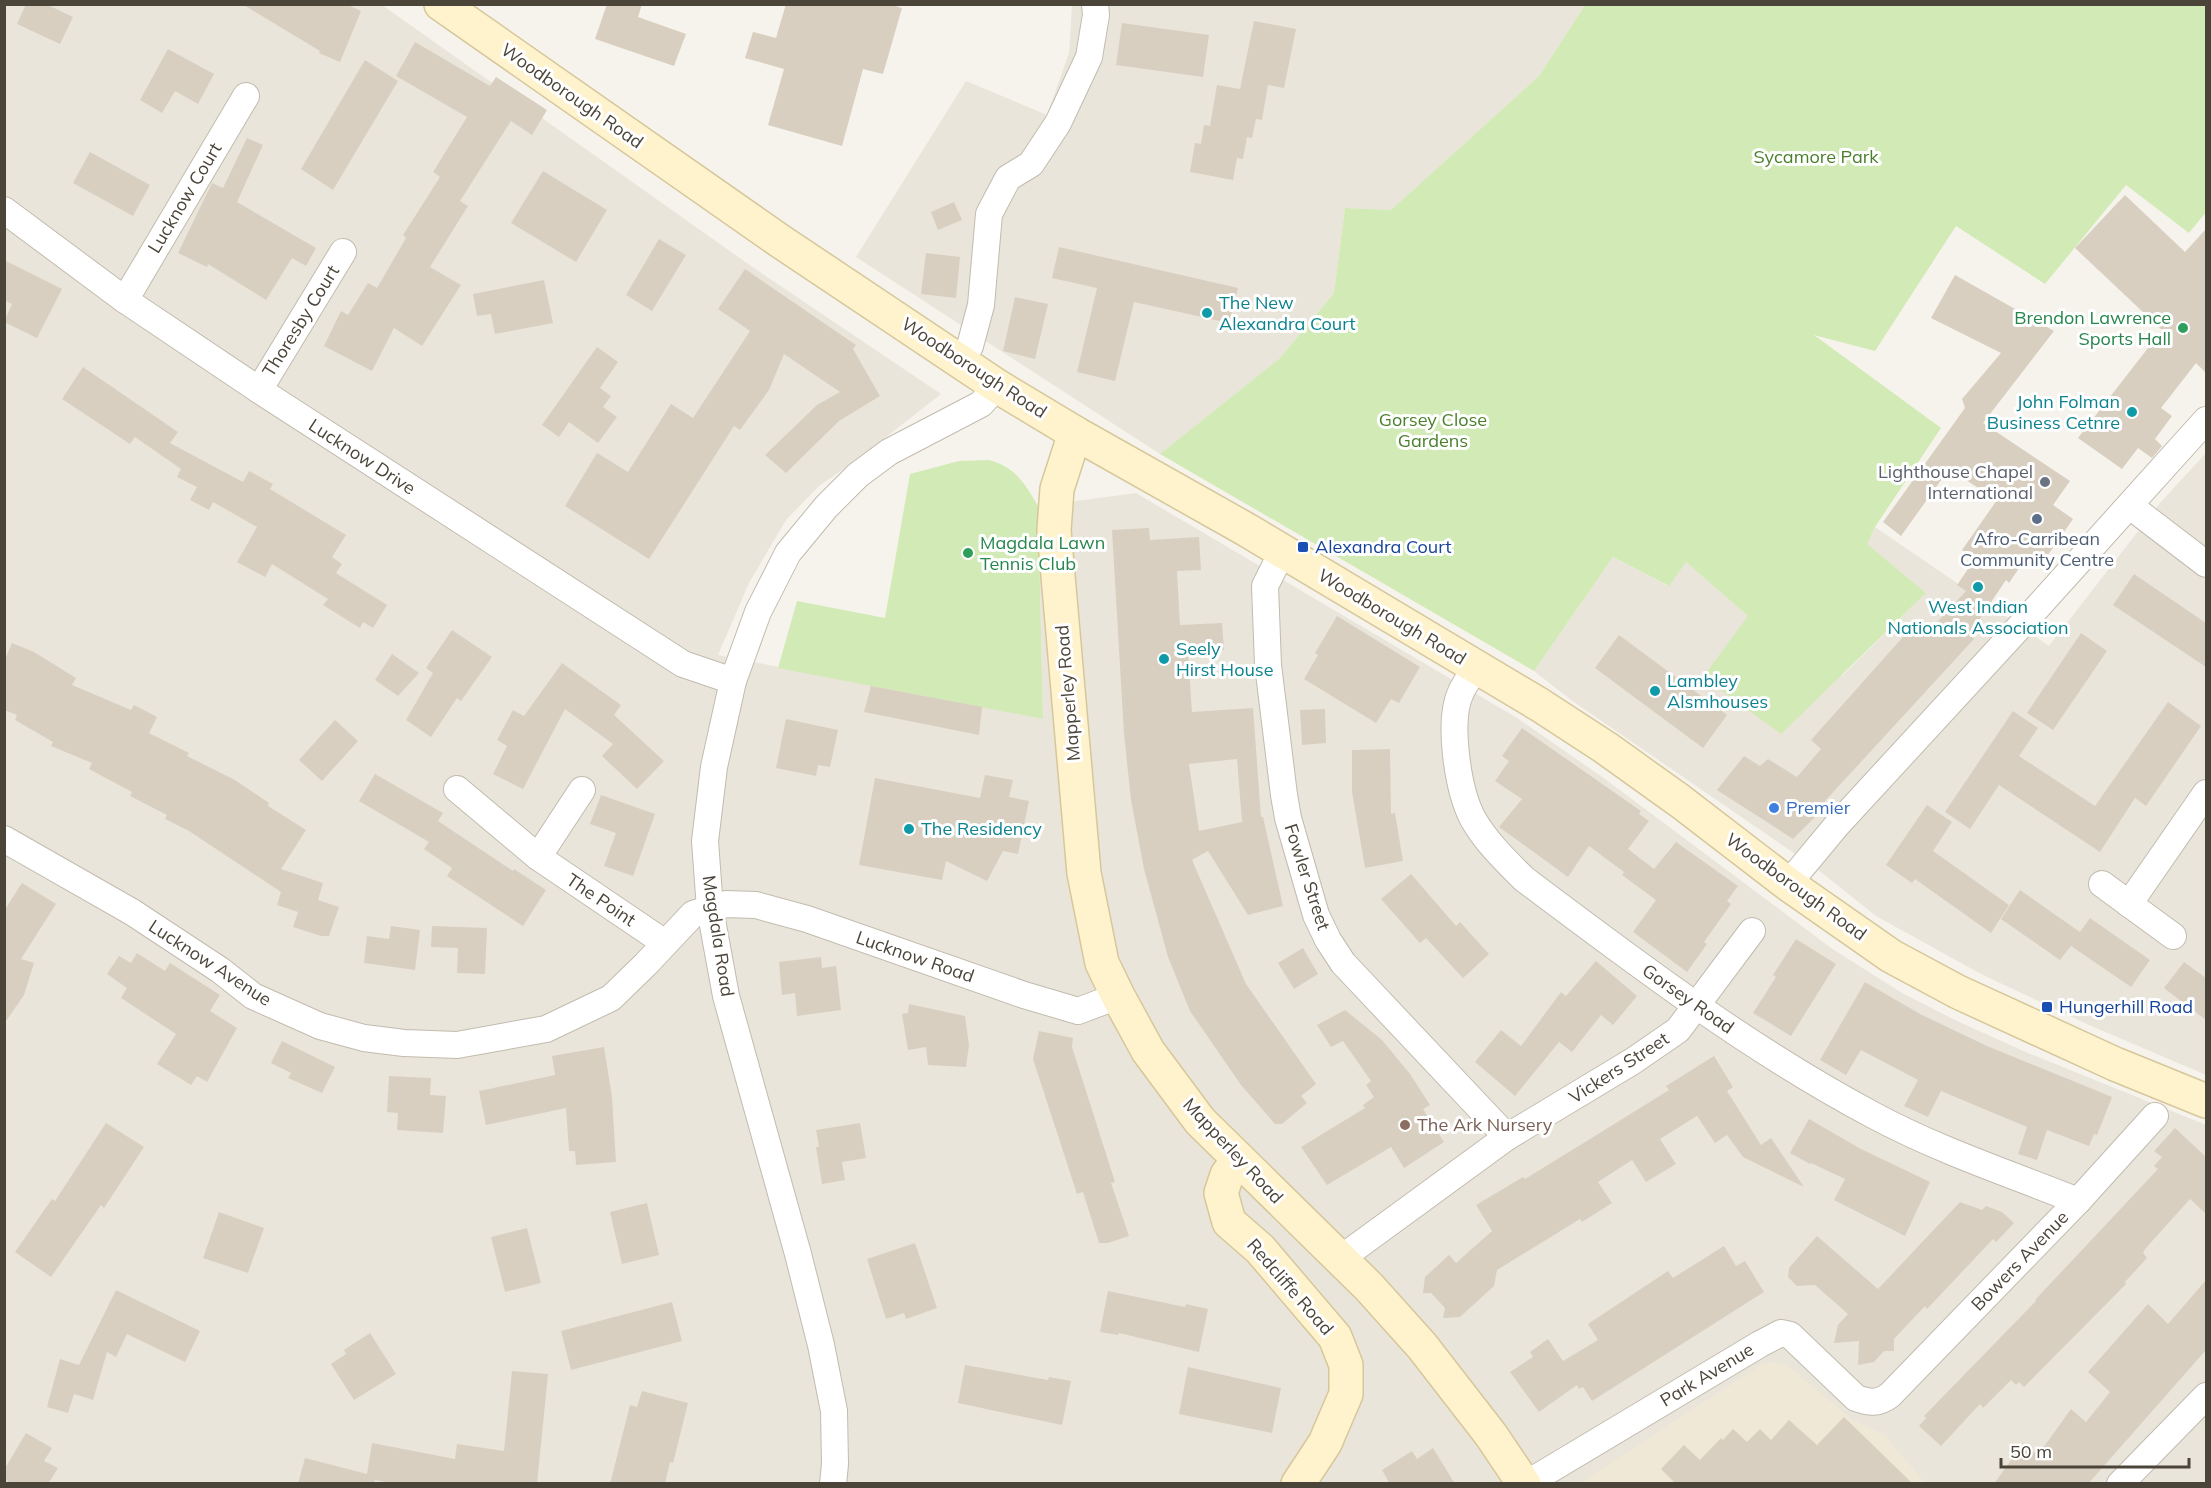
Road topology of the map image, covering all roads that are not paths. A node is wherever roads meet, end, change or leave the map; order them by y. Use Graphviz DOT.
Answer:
graph roads {
  1 [pos="441,4"];
  2 [pos="1095,4"];
  3 [pos="246,96"];
  4 [pos="4,210"];
  5 [pos="344,252"];
  6 [pos="125,300"];
  7 [pos="960,359"];
  8 [pos="997,386"];
  9 [pos="259,390"];
  10 [pos="2206,420"];
  11 [pos="1075,433"];
  12 [pos="2130,506"];
  13 [pos="1282,552"];
  14 [pos="2206,564"];
  15 [pos="1476,668"];
  16 [pos="733,681"];
  17 [pos="457,789"];
  18 [pos="582,790"];
  19 [pos="2206,793"];
  20 [pos="4,839"];
  21 [pos="538,857"];
  22 [pos="1788,884"];
  23 [pos="2102,884"];
  24 [pos="2129,904"];
  25 [pos="710,909"];
  26 [pos="1752,931"];
  27 [pos="2173,936"];
  28 [pos="664,943"];
  29 [pos="1118,996"];
  30 [pos="1696,1006"];
  31 [pos="2206,1101"];
  32 [pos="2155,1116"];
  33 [pos="1507,1137"];
  34 [pos="1238,1160"];
  35 [pos="2078,1201"];
  36 [pos="1341,1259"];
  37 [pos="2206,1396"];
  38 [pos="1881,1402"];
  39 [pos="832,1484"];
  40 [pos="1298,1484"];
  41 [pos="1525,1484"];
  42 [pos="2120,1484"];
  1 -- 7 [label="main road, Woodborough Road"];
  2 -- 7 [label="street"];
  3 -- 6 [label="street, Lucknow Court"];
  4 -- 6 [label="street, Lucknow Drive"];
  5 -- 9 [label="street, Thoresby Court"];
  6 -- 9 [label="street, Lucknow Drive"];
  7 -- 8 [label="main road, Woodborough Road"];
  8 -- 11 [label="main road, Woodborough Road"];
  8 -- 16 [label="street, Magdala Road"];
  9 -- 16 [label="street, Lucknow Drive"];
  10 -- 12 [label="street"];
  11 -- 13 [label="main road, Woodborough Road"];
  11 -- 29 [label="main road, Mapperley Road"];
  12 -- 14 [label="street"];
  12 -- 22 [label="street"];
  13 -- 15 [label="main road, Woodborough Road"];
  13 -- 33 [label="street, Fowler Street"];
  15 -- 22 [label="main road, Woodborough Road"];
  15 -- 30 [label="street, Gorsey Road"];
  16 -- 25 [label="street, Magdala Road"];
  17 -- 21 [label="street, The Point"];
  18 -- 21 [label="street"];
  19 -- 24 [label="street"];
  20 -- 28 [label="street, Lucknow Avenue"];
  21 -- 28 [label="street, The Point"];
  22 -- 31 [label="main road, Woodborough Road"];
  23 -- 24 [label="street"];
  24 -- 27 [label="street"];
  25 -- 28 [label="street, Lucknow Avenue"];
  25 -- 29 [label="street, Lucknow Road"];
  25 -- 39 [label="street, Magdala Road"];
  26 -- 30 [label="street, Vickers Street"];
  29 -- 34 [label="main road, Mapperley Road"];
  30 -- 33 [label="street, Vickers Street"];
  30 -- 35 [label="street, Gorsey Road"];
  32 -- 35 [label="street, Bowers Avenue"];
  33 -- 36 [label="street, Vickers Street"];
  34 -- 36 [label="main road, Mapperley Road"];
  34 -- 40 [label="main road, Redcliffe Road"];
  35 -- 38 [label="street, Bowers Avenue"];
  36 -- 41 [label="main road, Mapperley Road"];
  37 -- 42 [label="street"];
  38 -- 41 [label="street, Park Avenue"];
}
